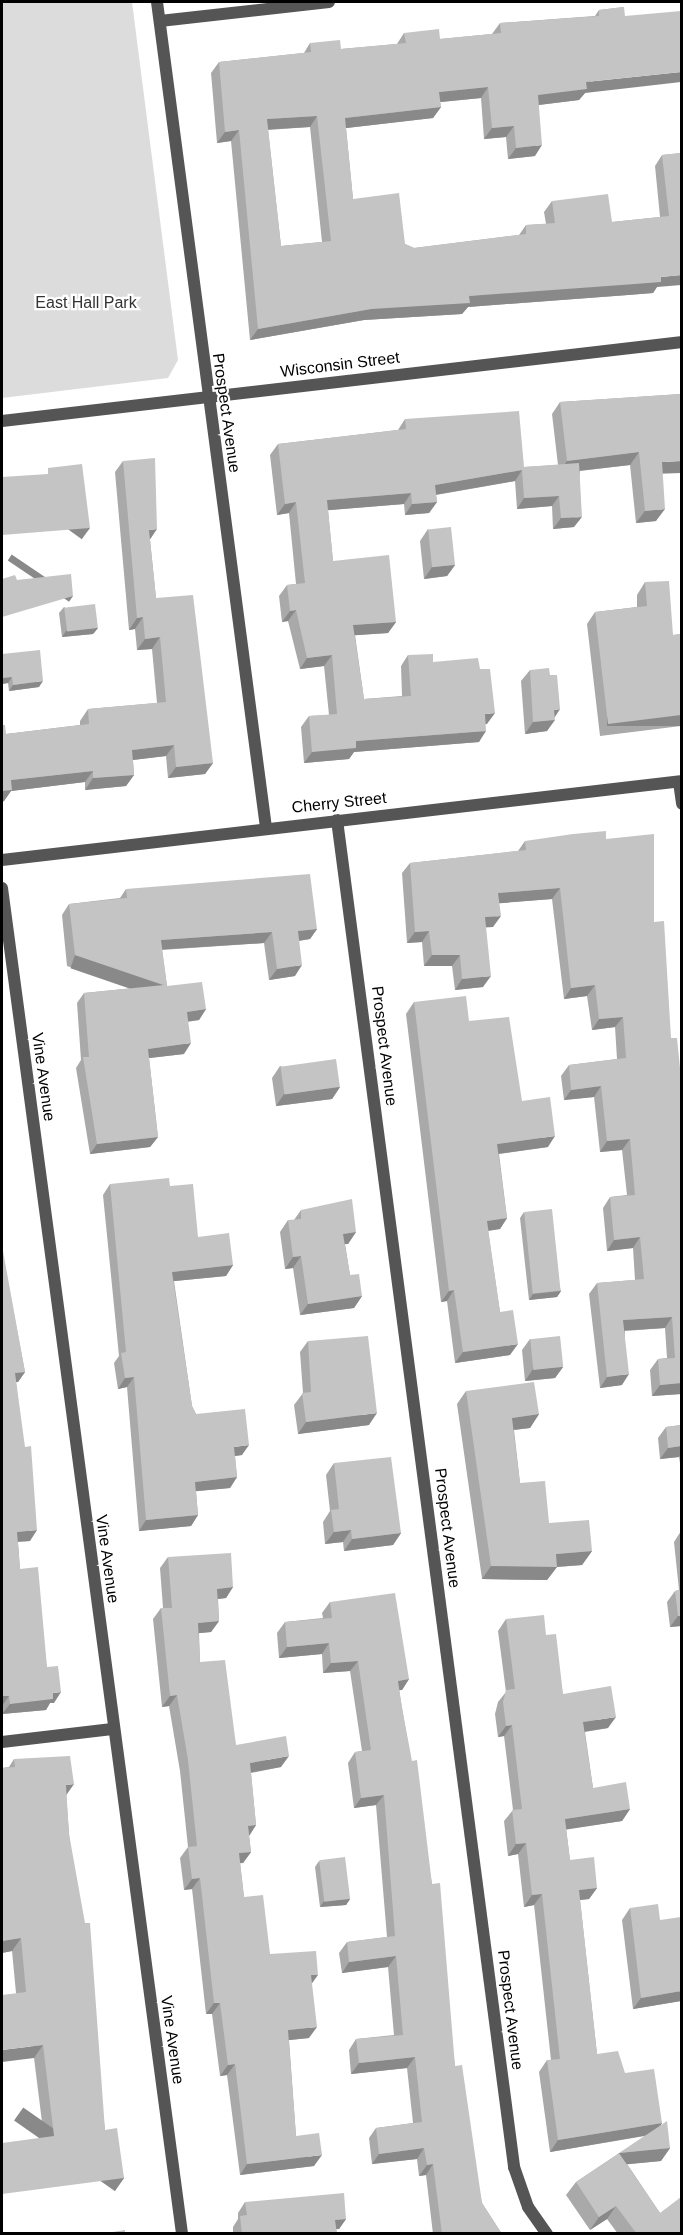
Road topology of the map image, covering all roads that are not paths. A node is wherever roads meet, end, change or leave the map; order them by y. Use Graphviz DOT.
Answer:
graph roads {
  1 [pos="157,2"];
  2 [pos="329,2"];
  3 [pos="160,21"];
  4 [pos="681,342"];
  5 [pos="207,396"];
  6 [pos="2,421"];
  7 [pos="680,782"];
  8 [pos="681,804"];
  9 [pos="337,820"];
  10 [pos="266,828"];
  11 [pos="2,860"];
  12 [pos="2,888"];
  13 [pos="112,1729"];
  14 [pos="2,1742"];
  15 [pos="182,2234"];
  16 [pos="547,2234"];
  1 -- 3 [label="street, Prospect Avenue"];
  2 -- 3 [label="street"];
  3 -- 5 [label="street, Prospect Avenue"];
  4 -- 5 [label="street, Wisconsin Street"];
  5 -- 6 [label="street, Wisconsin Street"];
  5 -- 10 [label="street, Prospect Avenue"];
  7 -- 8 [label="street"];
  7 -- 9 [label="street, Cherry Street"];
  9 -- 10 [label="street, Cherry Street"];
  9 -- 16 [label="street, Prospect Avenue"];
  10 -- 11 [label="street, Cherry Street"];
  12 -- 13 [label="street, Vine Avenue"];
  13 -- 14 [label="street"];
  13 -- 15 [label="street, Vine Avenue"];
}
